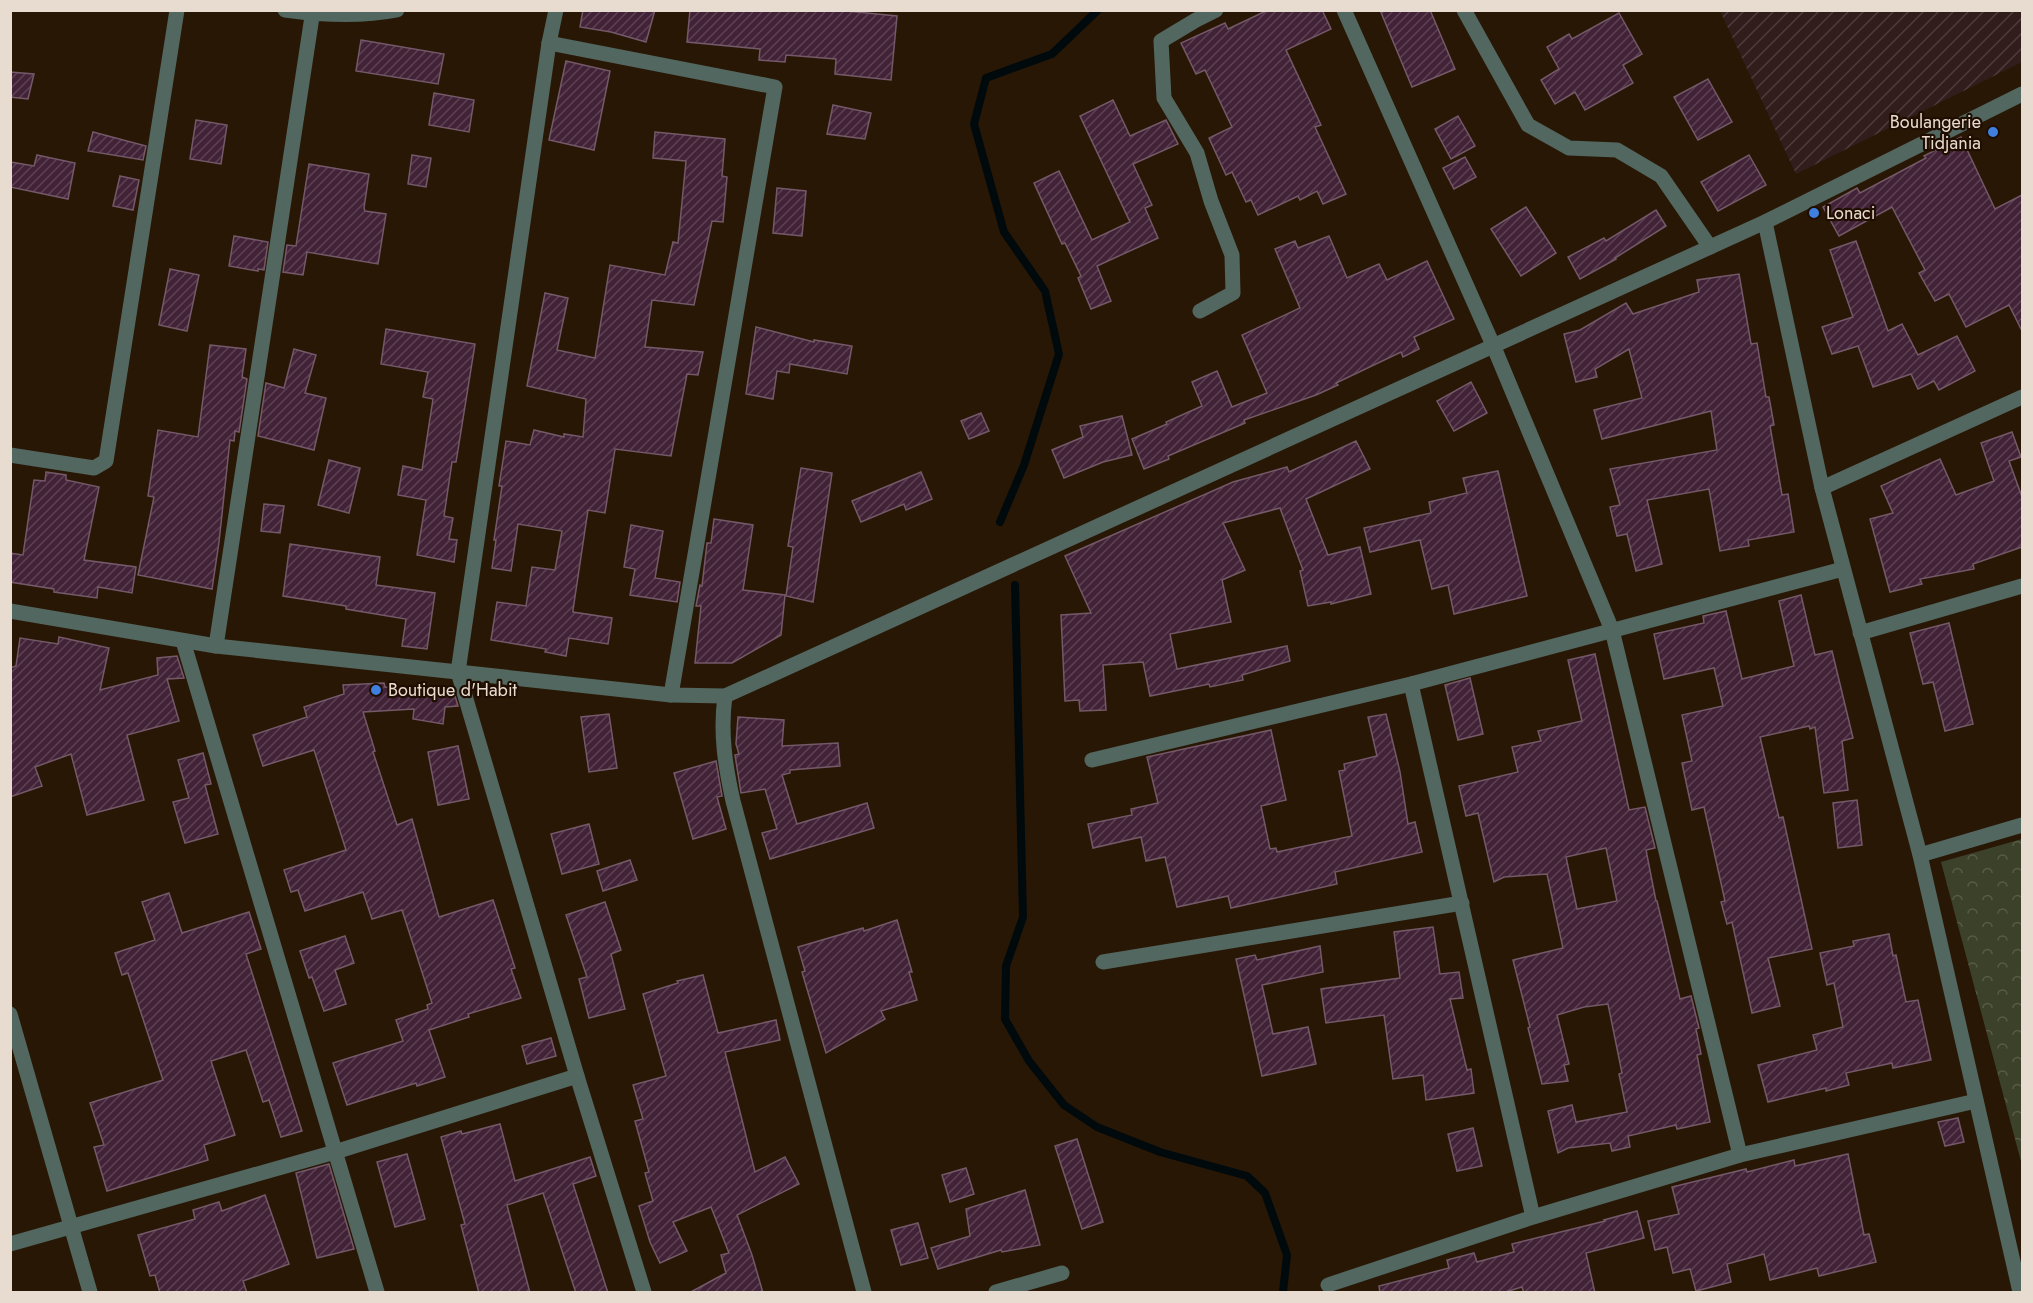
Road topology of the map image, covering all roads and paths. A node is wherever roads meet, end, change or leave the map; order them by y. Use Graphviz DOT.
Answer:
graph roads {
  1 [pos="177,10"];
  2 [pos="285,10"];
  3 [pos="397,10"];
  4 [pos="556,10"];
  5 [pos="1216,10"];
  6 [pos="1344,10"];
  7 [pos="1464,10"];
  8 [pos="313,12"];
  9 [pos="549,44"];
  10 [pos="2022,94"];
  11 [pos="1765,222"];
  12 [pos="1710,247"];
  13 [pos="1200,311"];
  14 [pos="1494,345"];
  15 [pos="2022,397"];
  16 [pos="10,455"];
  17 [pos="1822,488"];
  18 [pos="1843,569"];
  19 [pos="2022,586"];
  20 [pos="10,611"];
  21 [pos="1612,630"];
  22 [pos="1860,633"];
  23 [pos="183,641"];
  24 [pos="216,646"];
  25 [pos="458,672"];
  26 [pos="1411,684"];
  27 [pos="671,695"];
  28 [pos="725,696"];
  29 [pos="1092,760"];
  30 [pos="2022,825"];
  31 [pos="1920,855"];
  32 [pos="1462,903"];
  33 [pos="1103,962"];
  34 [pos="10,1014"];
  35 [pos="577,1076"];
  36 [pos="1976,1101"];
  37 [pos="335,1152"];
  38 [pos="1740,1155"];
  39 [pos="1533,1217"];
  40 [pos="70,1227"];
  41 [pos="10,1244"];
  42 [pos="1062,1273"];
  43 [pos="1328,1285"];
  44 [pos="90,1293"];
  45 [pos="377,1293"];
  46 [pos="644,1293"];
  47 [pos="864,1293"];
  48 [pos="996,1293"];
  49 [pos="2020,1293"];
  1 -- 16 [label="street"];
  2 -- 8 [label="street"];
  3 -- 8 [label="street"];
  4 -- 9 [label="street"];
  5 -- 13 [label="street"];
  6 -- 14 [label="street"];
  7 -- 12 [label="street"];
  8 -- 24 [label="street"];
  9 -- 25 [label="street"];
  9 -- 27 [label="street"];
  10 -- 11 [label="street"];
  11 -- 12 [label="street"];
  11 -- 17 [label="street"];
  12 -- 14 [label="street"];
  14 -- 21 [label="street"];
  14 -- 28 [label="street"];
  15 -- 17 [label="street"];
  17 -- 18 [label="street"];
  18 -- 21 [label="street"];
  18 -- 22 [label="street"];
  19 -- 22 [label="street"];
  20 -- 23 [label="street"];
  21 -- 26 [label="street"];
  21 -- 38 [label="street"];
  22 -- 31 [label="street"];
  23 -- 24 [label="street"];
  23 -- 37 [label="street"];
  24 -- 25 [label="street"];
  25 -- 27 [label="street"];
  25 -- 35 [label="street"];
  26 -- 29 [label="street"];
  26 -- 32 [label="street"];
  27 -- 28 [label="street"];
  28 -- 47 [label="street"];
  30 -- 31 [label="street"];
  31 -- 36 [label="street"];
  32 -- 33 [label="street"];
  32 -- 39 [label="street"];
  34 -- 40 [label="street"];
  35 -- 37 [label="street"];
  35 -- 46 [label="street"];
  36 -- 38 [label="street"];
  36 -- 49 [label="street"];
  37 -- 40 [label="street"];
  37 -- 45 [label="street"];
  38 -- 39 [label="street"];
  39 -- 43 [label="street"];
  40 -- 41 [label="street"];
  40 -- 44 [label="street"];
  42 -- 48 [label="street"];
}
